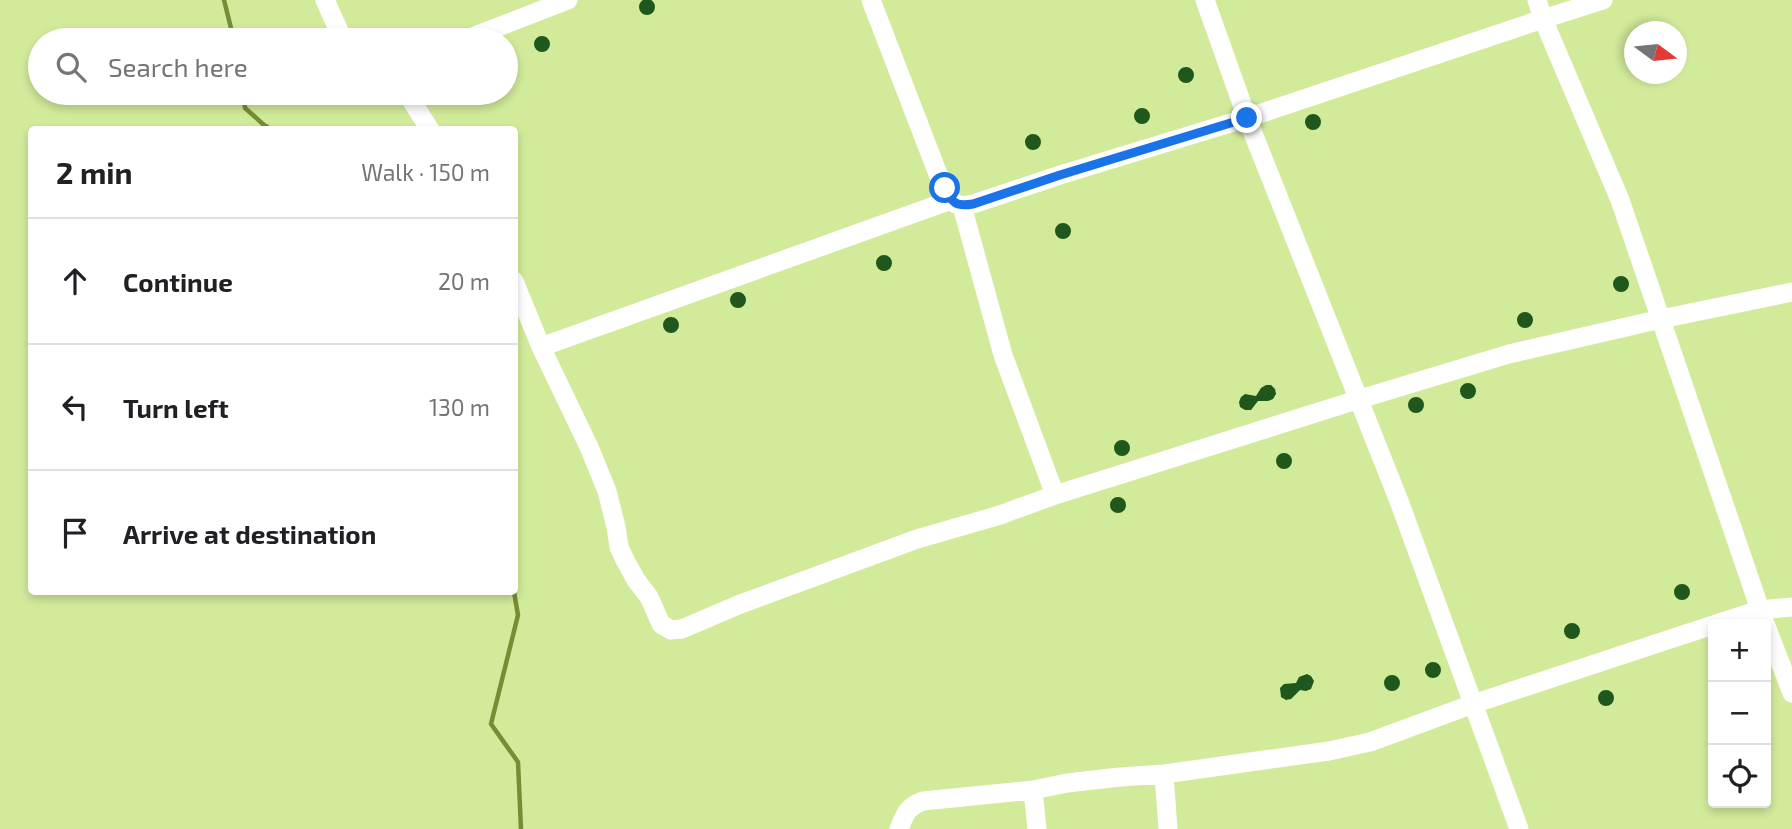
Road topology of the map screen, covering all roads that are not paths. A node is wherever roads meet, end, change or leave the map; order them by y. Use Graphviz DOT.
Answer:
graph roads {
  1 [pos="325,0"];
  2 [pos="568,0"];
  3 [pos="871,0"];
  4 [pos="1205,0"];
  5 [pos="1537,0"];
  6 [pos="1603,0"];
  7 [pos="1544,19"];
  8 [pos="338,28"];
  9 [pos="495,28"];
  10 [pos="414,105"];
  11 [pos="1247,118"];
  12 [pos="428,126"];
  13 [pos="957,203"];
  14 [pos="518,291"];
  15 [pos="1792,292"];
  16 [pos="1661,318"];
  17 [pos="541,347"];
  18 [pos="1360,399"];
  19 [pos="1055,495"];
  20 [pos="1792,607"];
  21 [pos="1763,619"];
  22 [pos="1765,619"];
  23 [pos="1708,627"];
  24 [pos="1771,640"];
  25 [pos="1792,693"];
  26 [pos="1473,704"];
  27 [pos="1164,774"];
  28 [pos="1033,790"];
  29 [pos="900,829"];
  30 [pos="1037,829"];
  31 [pos="1168,829"];
  32 [pos="1519,829"];
  1 -- 8 [label="street"];
  2 -- 9 [label="street"];
  3 -- 13 [label="street"];
  4 -- 11 [label="street"];
  5 -- 7 [label="street"];
  6 -- 7 [label="street"];
  7 -- 11 [label="street"];
  7 -- 16 [label="street"];
  10 -- 12 [label="street"];
  11 -- 13 [label="street"];
  11 -- 18 [label="street"];
  13 -- 17 [label="street"];
  13 -- 19 [label="street"];
  14 -- 17 [label="street"];
  15 -- 16 [label="street"];
  16 -- 18 [label="street"];
  16 -- 21 [label="street"];
  17 -- 19 [label="street"];
  18 -- 19 [label="street"];
  18 -- 26 [label="street"];
  20 -- 22 [label="street"];
  23 -- 26 [label="street"];
  24 -- 25 [label="street"];
  26 -- 27 [label="street"];
  26 -- 32 [label="street"];
  27 -- 28 [label="street"];
  27 -- 31 [label="street"];
  28 -- 29 [label="street"];
  28 -- 30 [label="street"];
}
